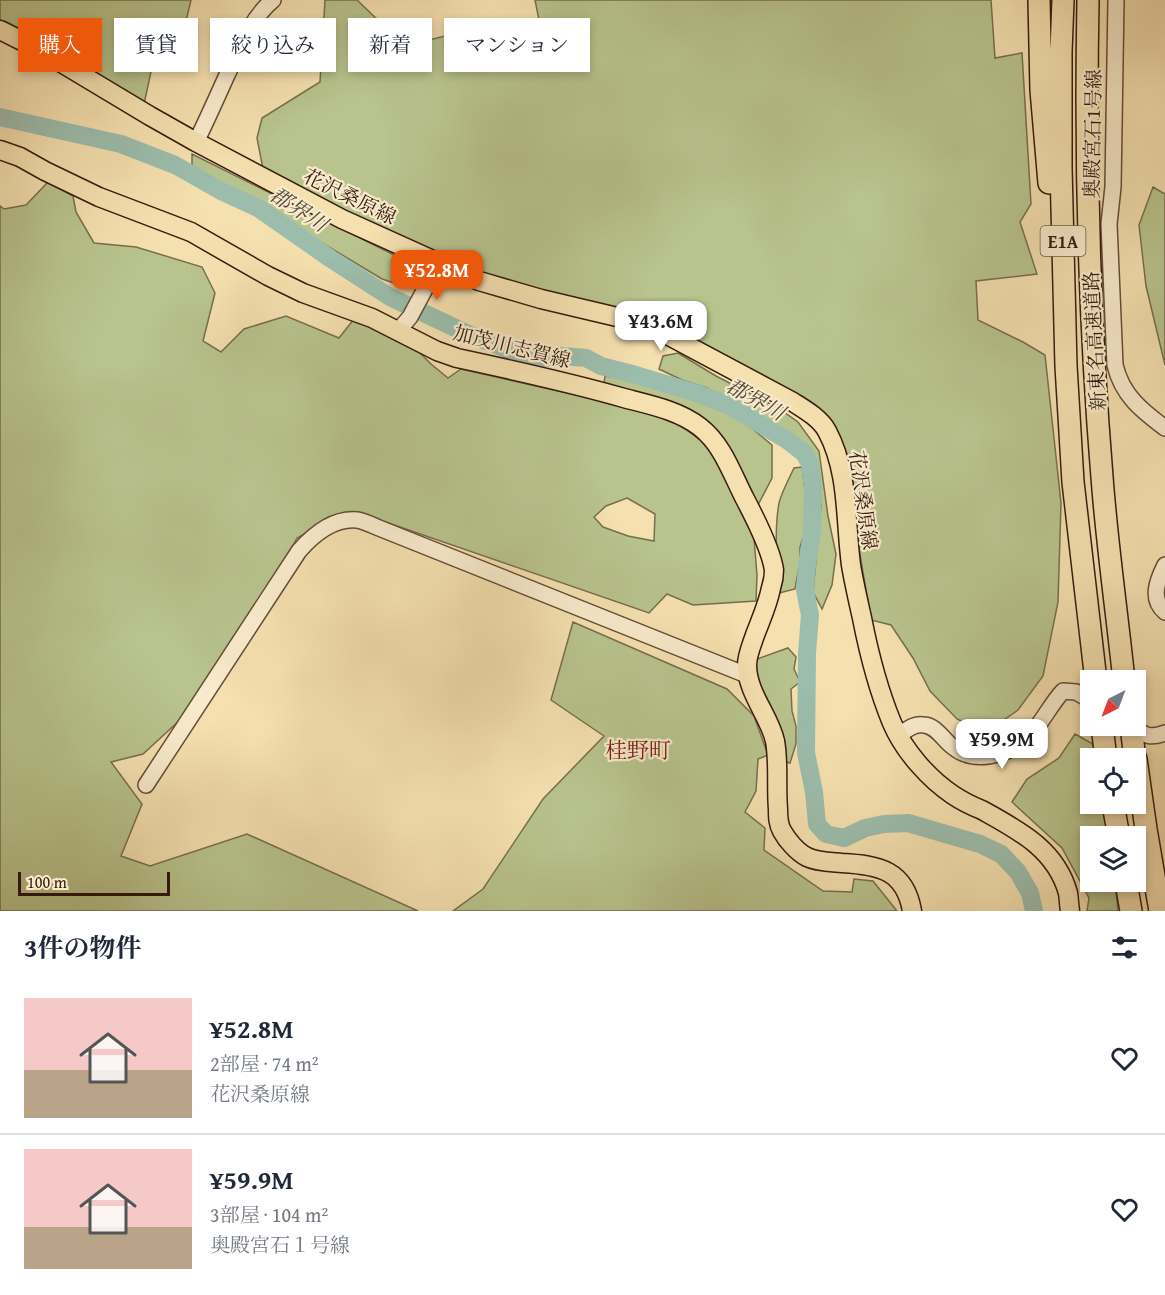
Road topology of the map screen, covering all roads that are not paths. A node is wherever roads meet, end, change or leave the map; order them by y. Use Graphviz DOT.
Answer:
graph roads {
  1 [pos="273,0"];
  2 [pos="1039,0"];
  3 [pos="1063,0"];
  4 [pos="1088,0"];
  5 [pos="1116,0"];
  6 [pos="0,30"];
  7 [pos="196,142"];
  8 [pos="0,150"];
  9 [pos="438,266"];
  10 [pos="398,331"];
  11 [pos="1066,366"];
  12 [pos="1165,428"];
  13 [pos="1165,565"];
  14 [pos="1165,612"];
  15 [pos="1095,670"];
  16 [pos="1124,670"];
  17 [pos="748,679"];
  18 [pos="1080,694"];
  19 [pos="1165,733"];
  20 [pos="899,735"];
  21 [pos="1146,735"];
  22 [pos="146,785"];
  23 [pos="1144,814"];
  24 [pos="1128,892"];
  25 [pos="912,911"];
  26 [pos="1070,911"];
  27 [pos="1131,911"];
  28 [pos="1160,911"];
  1 -- 7 [label="street"];
  2 -- 11 [label="highway"];
  3 -- 11 [label="highway, 新東名高速道路 / E1A"];
  4 -- 16 [label="highway, 新東名高速道路 / E1A"];
  5 -- 12 [label="street, 奥殿宮石1号線"];
  6 -- 7 [label="main road, 花沢桑原線"];
  7 -- 9 [label="main road, 花沢桑原線"];
  8 -- 10 [label="main road, 加茂川志賀線"];
  9 -- 10 [label="street"];
  9 -- 20 [label="main road, 花沢桑原線"];
  10 -- 17 [label="main road, 加茂川志賀線"];
  11 -- 15 [label="highway, 新東名高速道路 / E1A"];
  13 -- 14 [label="street"];
  17 -- 22 [label="street"];
  17 -- 25 [label="main road, 加茂川志賀線"];
  18 -- 20 [label="street"];
  19 -- 21 [label="street"];
  20 -- 26 [label="main road, 花沢桑原線"];
  23 -- 28 [label="highway"];
  24 -- 27 [label="highway"];
}
